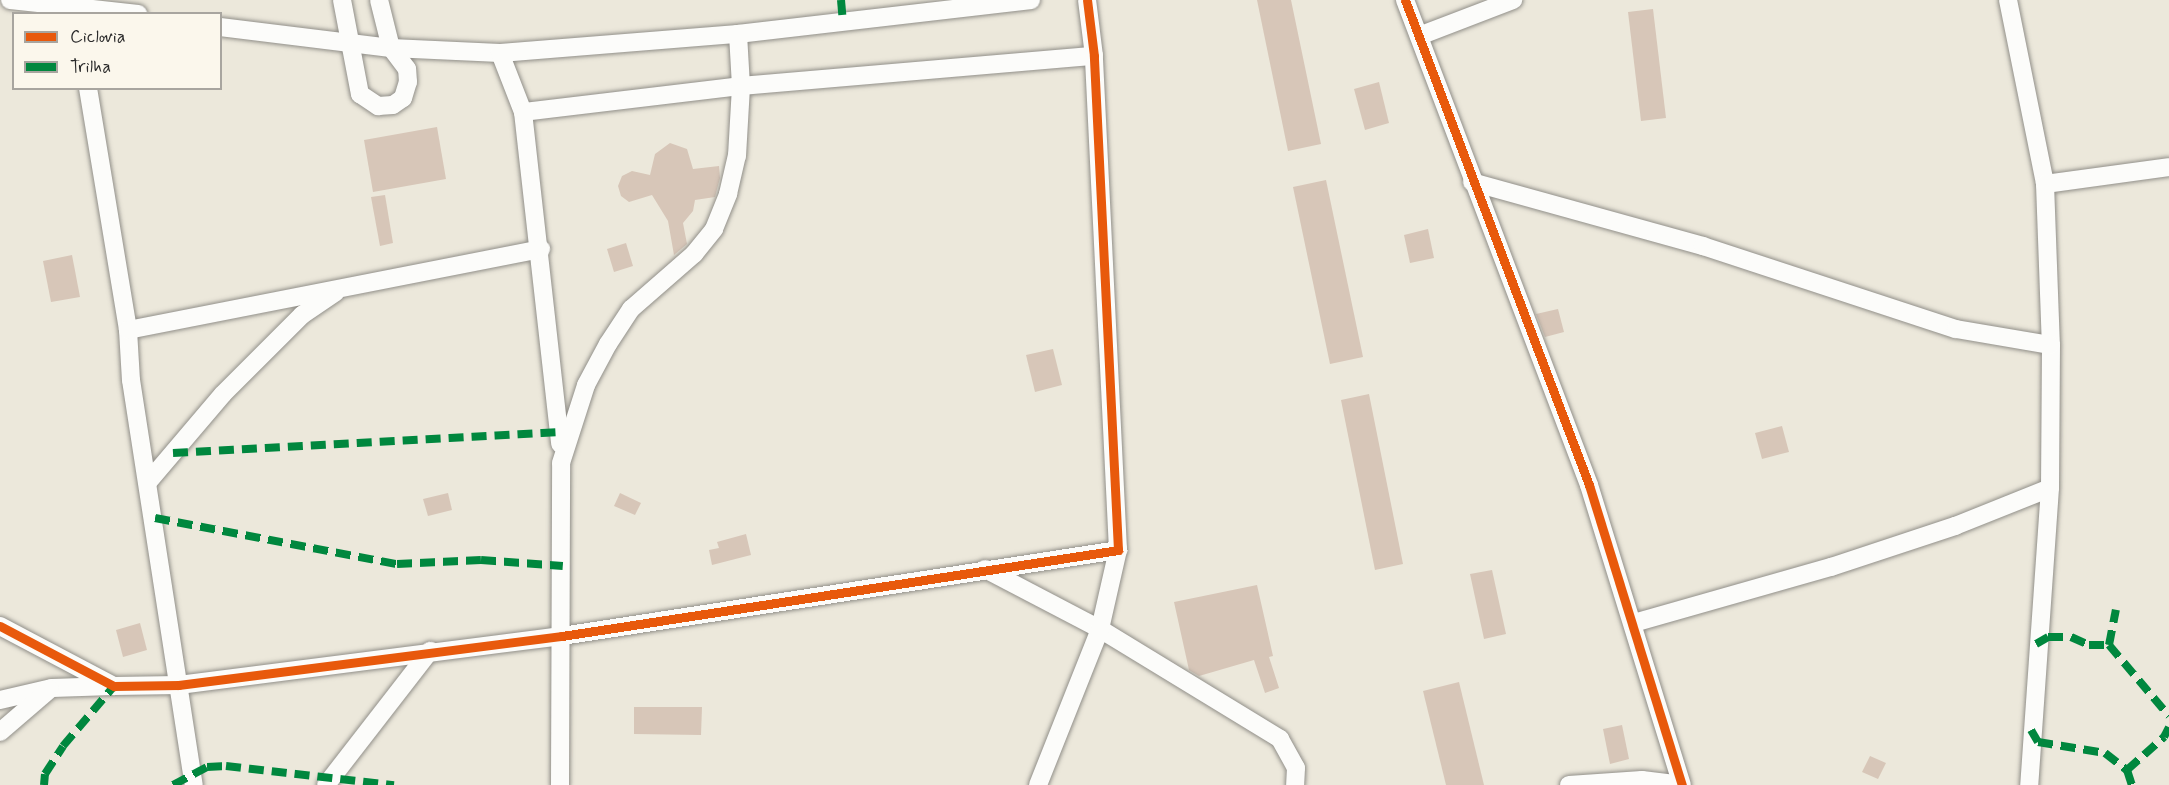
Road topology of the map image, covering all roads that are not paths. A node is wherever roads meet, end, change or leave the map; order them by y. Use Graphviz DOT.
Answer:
graph roads {
  1 [pos="10,0"];
  2 [pos="342,0"];
  3 [pos="379,0"];
  4 [pos="1031,0"];
  5 [pos="1087,0"];
  6 [pos="1405,0"];
  7 [pos="1514,0"];
  8 [pos="2008,0"];
  9 [pos="75,10"];
  10 [pos="106,12"];
  11 [pos="222,27"];
  12 [pos="738,34"];
  13 [pos="1419,36"];
  14 [pos="348,42"];
  15 [pos="391,48"];
  16 [pos="500,53"];
  17 [pos="1094,56"];
  18 [pos="741,86"];
  19 [pos="88,90"];
  20 [pos="523,112"];
  21 [pos="2169,167"];
  22 [pos="1472,182"];
  23 [pos="2044,184"];
  24 [pos="541,249"];
  25 [pos="341,288"];
  26 [pos="128,330"];
  27 [pos="2051,345"];
  28 [pos="561,463"];
  29 [pos="149,481"];
  30 [pos="2050,488"];
  31 [pos="1118,550"];
  32 [pos="985,569"];
  33 [pos="1634,623"];
  34 [pos="0,626"];
  35 [pos="1100,629"];
  36 [pos="562,636"];
  37 [pos="430,651"];
  38 [pos="179,685"];
  39 [pos="114,686"];
  40 [pos="52,688"];
  41 [pos="0,700"];
  42 [pos="0,732"];
  43 [pos="194,785"];
  44 [pos="326,785"];
  45 [pos="560,785"];
  46 [pos="1038,785"];
  47 [pos="1295,785"];
  48 [pos="1569,785"];
  49 [pos="1681,785"];
  50 [pos="2029,785"];
  1 -- 9 [label="street"];
  2 -- 14 [label="street"];
  3 -- 15 [label="street"];
  4 -- 12 [label="street"];
  5 -- 17 [label="street"];
  6 -- 13 [label="street"];
  7 -- 13 [label="street"];
  8 -- 23 [label="street"];
  9 -- 10 [label="street"];
  11 -- 14 [label="street"];
  12 -- 16 [label="street"];
  12 -- 18 [label="street"];
  13 -- 22 [label="street"];
  14 -- 15 [label="street"];
  14 -- 15 [label="street"];
  15 -- 16 [label="street"];
  16 -- 20 [label="street"];
  17 -- 18 [label="street"];
  17 -- 31 [label="street"];
  18 -- 20 [label="street"];
  18 -- 28 [label="street"];
  19 -- 26 [label="street"];
  20 -- 24 [label="street"];
  21 -- 23 [label="street"];
  22 -- 27 [label="street"];
  22 -- 33 [label="street"];
  23 -- 27 [label="street"];
  24 -- 25 [label="street"];
  24 -- 28 [label="street"];
  25 -- 26 [label="street"];
  25 -- 29 [label="street"];
  26 -- 29 [label="street"];
  27 -- 30 [label="street"];
  28 -- 36 [label="street"];
  29 -- 38 [label="street"];
  30 -- 33 [label="street"];
  30 -- 50 [label="street"];
  31 -- 32 [label="street"];
  31 -- 35 [label="street"];
  32 -- 35 [label="street"];
  32 -- 36 [label="street"];
  33 -- 49 [label="street"];
  34 -- 39 [label="street"];
  35 -- 46 [label="street"];
  35 -- 47 [label="street"];
  36 -- 37 [label="street"];
  36 -- 45 [label="street"];
  37 -- 38 [label="street"];
  37 -- 44 [label="street"];
  38 -- 39 [label="street"];
  38 -- 43 [label="street"];
  39 -- 40 [label="street"];
  40 -- 41 [label="street"];
  40 -- 42 [label="street"];
  48 -- 49 [label="street"];
}
